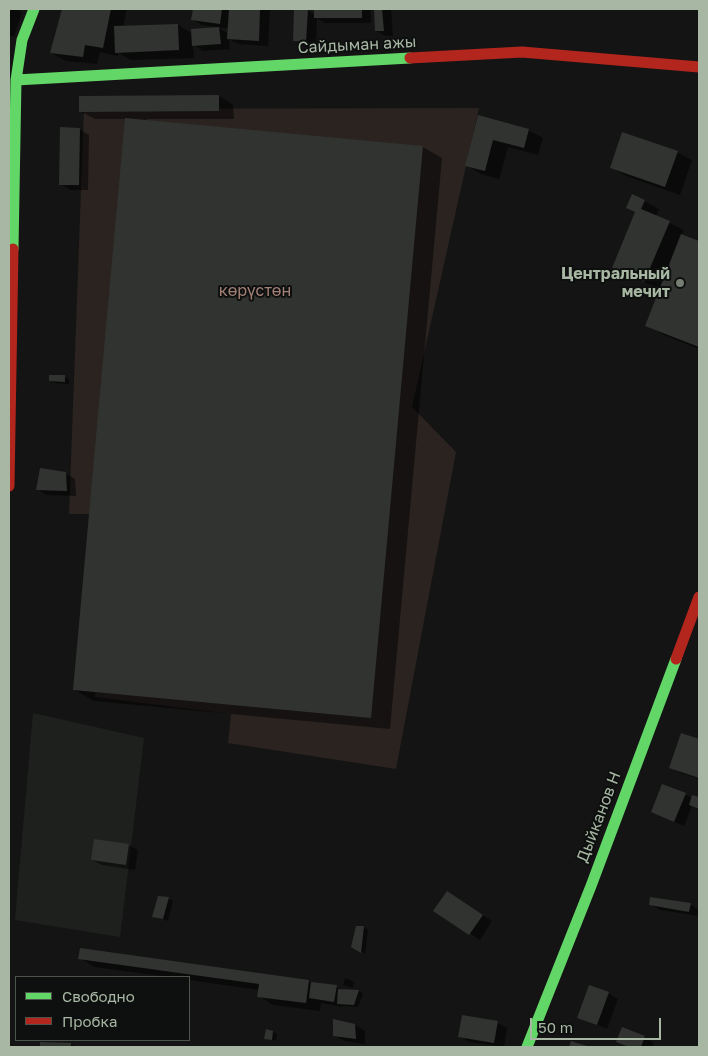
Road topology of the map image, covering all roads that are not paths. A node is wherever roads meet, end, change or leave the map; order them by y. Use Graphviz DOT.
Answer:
graph roads {
  1 [pos="34,9"];
  2 [pos="699,67"];
  3 [pos="16,80"];
  4 [pos="9,486"];
  5 [pos="699,597"];
  6 [pos="527,1047"];
  1 -- 3 [label="street"];
  2 -- 3 [label="street, Сайдыман ажы"];
  3 -- 4 [label="street"];
  5 -- 6 [label="street, Дыйканов Н"];
}
